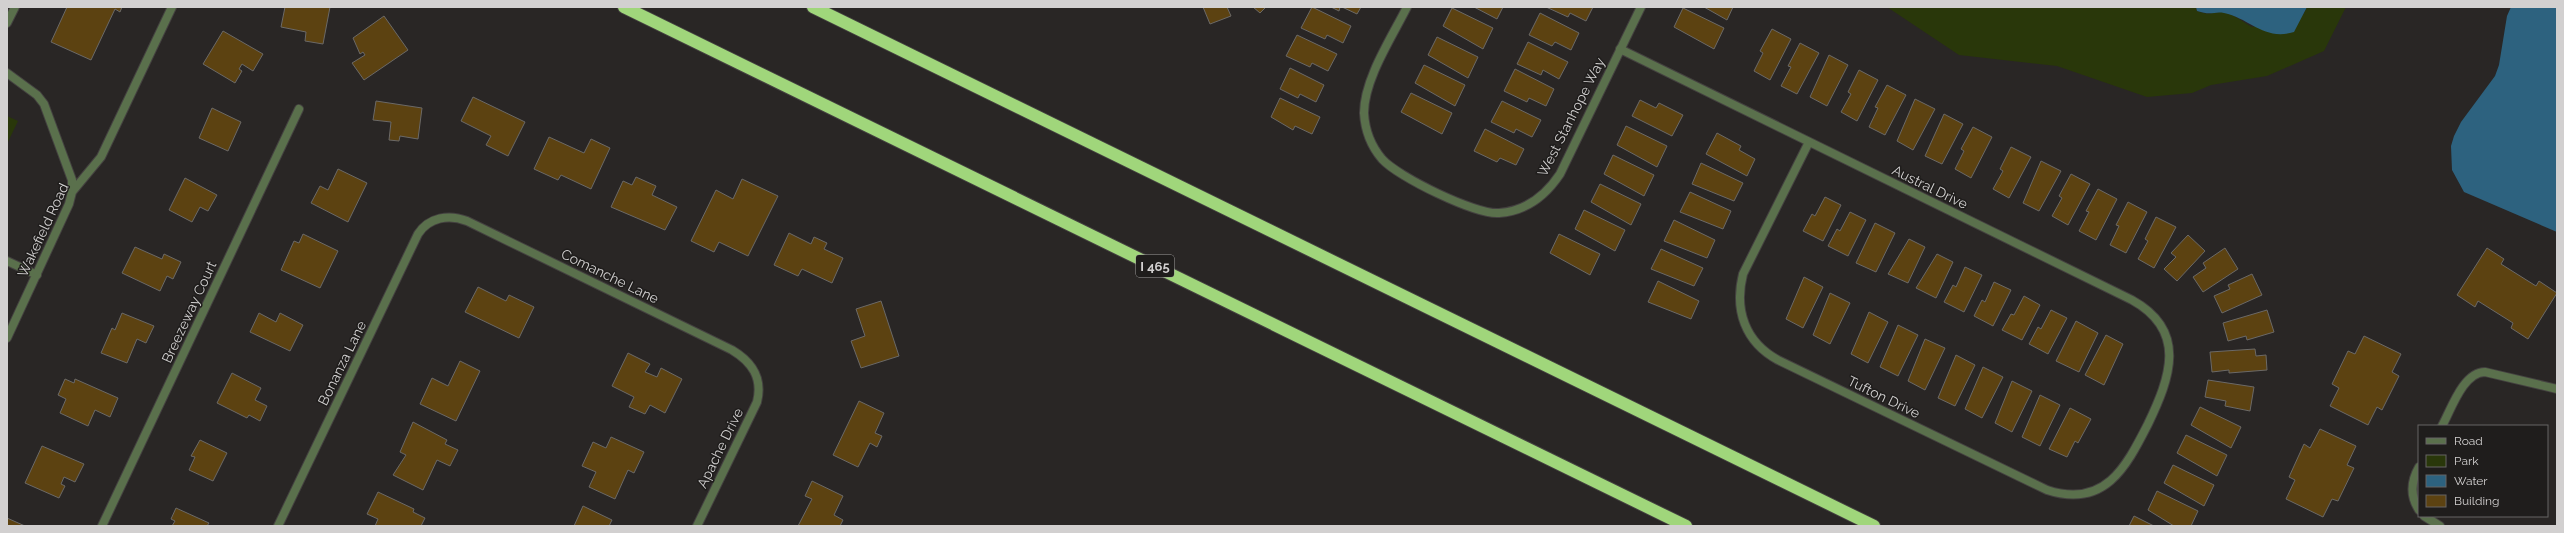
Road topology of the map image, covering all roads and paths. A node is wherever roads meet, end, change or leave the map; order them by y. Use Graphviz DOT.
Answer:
graph roads {
  1 [pos="15,7"];
  2 [pos="172,7"];
  3 [pos="624,7"];
  4 [pos="813,7"];
  5 [pos="1407,7"];
  6 [pos="1641,7"];
  7 [pos="7,23"];
  8 [pos="1620,49"];
  9 [pos="7,73"];
  10 [pos="299,109"];
  11 [pos="1809,142"];
  12 [pos="72,192"];
  13 [pos="437,219"];
  14 [pos="7,261"];
  15 [pos="37,275"];
  16 [pos="7,338"];
  17 [pos="759,380"];
  18 [pos="2557,389"];
  19 [pos="2164,391"];
  20 [pos="2443,425"];
  21 [pos="2418,469"];
  22 [pos="2418,507"];
  23 [pos="2426,517"];
  24 [pos="102,526"];
  25 [pos="278,526"];
  26 [pos="697,526"];
  27 [pos="1686,526"];
  28 [pos="1874,526"];
  29 [pos="2440,526"];
  1 -- 7 [label="street"];
  2 -- 12 [label="street, Wakefield Road"];
  3 -- 27 [label="highway, I 465"];
  4 -- 28 [label="highway"];
  5 -- 8 [label="street, West Stanhope Way"];
  6 -- 8 [label="street, West Stanhope Way"];
  8 -- 11 [label="street, Austral Drive"];
  9 -- 12 [label="street"];
  10 -- 24 [label="street, Breezeway Court"];
  11 -- 19 [label="street, Austral Drive"];
  11 -- 19 [label="street, Tufton Drive"];
  12 -- 15 [label="street, Wakefield Road"];
  13 -- 17 [label="street, Comanche Lane"];
  13 -- 25 [label="street, Bonanza Lane"];
  14 -- 15 [label="street"];
  15 -- 16 [label="street, Wakefield Road"];
  17 -- 26 [label="street, Apache Drive"];
  18 -- 20 [label="street"];
  21 -- 22 [label="street"];
  23 -- 29 [label="street"];
}
